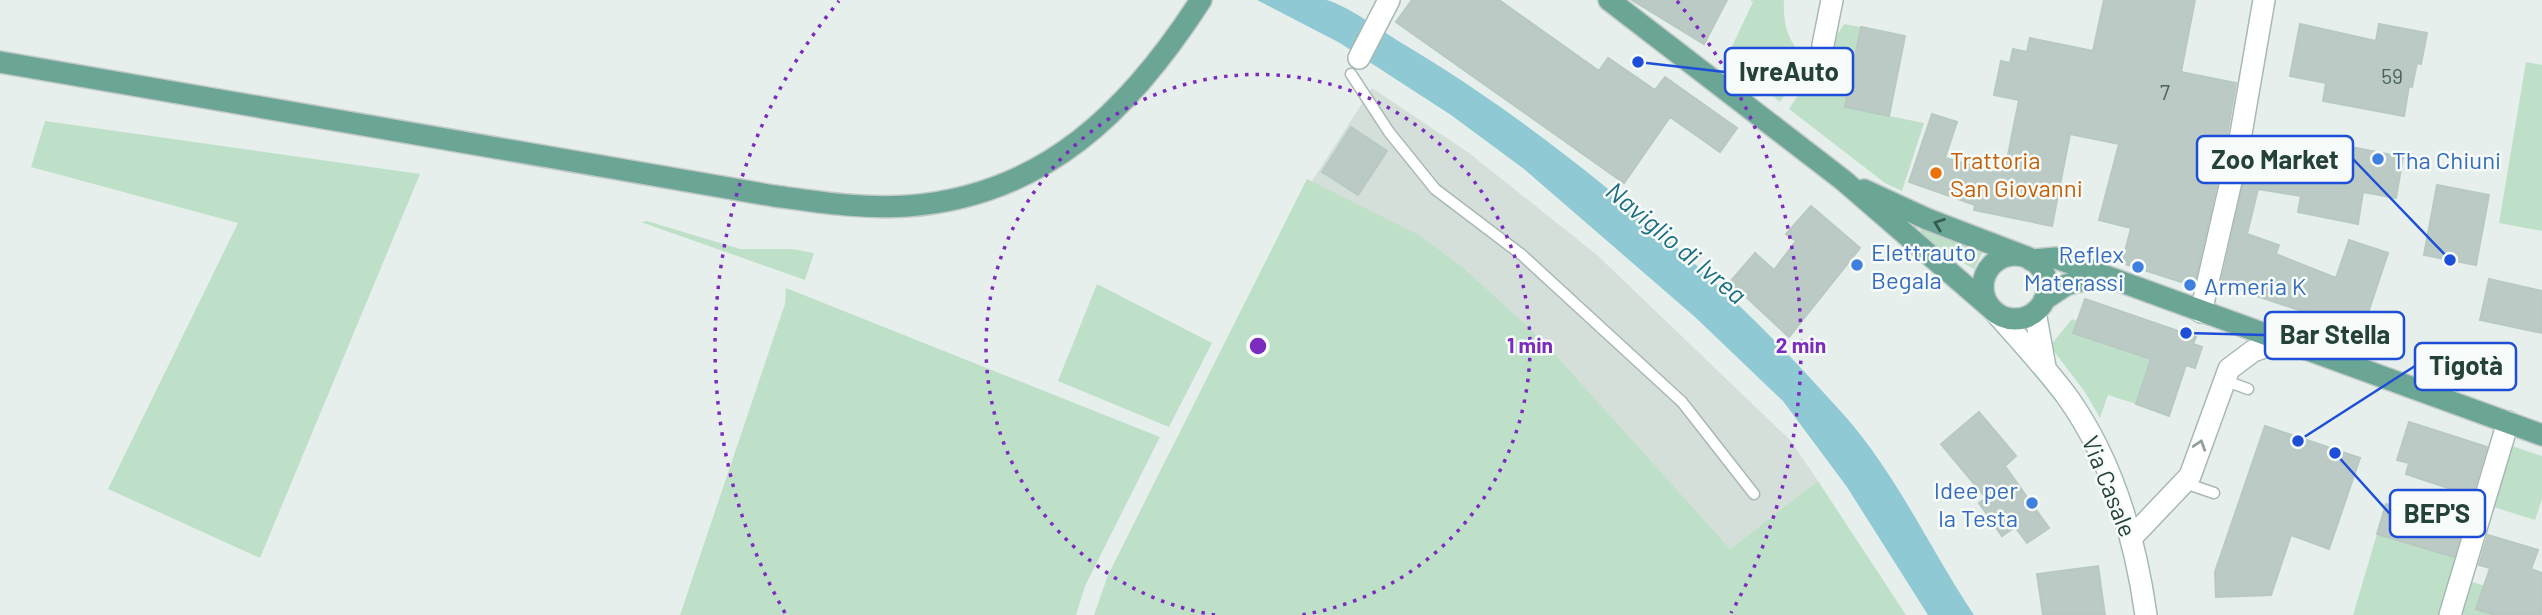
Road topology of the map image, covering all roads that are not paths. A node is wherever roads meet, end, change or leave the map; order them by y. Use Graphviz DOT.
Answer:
graph roads {
  1 [pos="1201,0"];
  2 [pos="1388,0"];
  3 [pos="1609,0"];
  4 [pos="1832,0"];
  5 [pos="2264,0"];
  6 [pos="1823,45"];
  7 [pos="0,62"];
  8 [pos="1355,66"];
  9 [pos="1843,180"];
  10 [pos="2028,258"];
  11 [pos="2098,276"];
  12 [pos="2040,305"];
  13 [pos="1994,311"];
  14 [pos="2201,312"];
  15 [pos="2282,341"];
  16 [pos="2045,369"];
  17 [pos="2223,380"];
  18 [pos="2248,389"];
  19 [pos="2508,422"];
  20 [pos="2542,435"];
  21 [pos="2185,483"];
  22 [pos="2214,493"];
  23 [pos="1754,494"];
  24 [pos="2132,537"];
  25 [pos="2146,615"];
  26 [pos="2450,615"];
  1 -- 7 [label="main road"];
  2 -- 8 [label="street"];
  3 -- 9 [label="main road"];
  4 -- 6 [label="street"];
  5 -- 14 [label="street"];
  8 -- 23 [label="lane"];
  10 -- 9 [label="main road, one-way"];
  9 -- 13 [label="main road"];
  10 -- 11 [label="main road"];
  10 -- 12 [label="main road"];
  10 -- 13 [label="main road"];
  11 -- 12 [label="main road"];
  11 -- 14 [label="main road"];
  12 -- 13 [label="main road"];
  12 -- 16 [label="street, Via Casale"];
  13 -- 16 [label="street, Via Casale"];
  14 -- 15 [label="main road"];
  15 -- 17 [label="street"];
  15 -- 19 [label="main road"];
  16 -- 24 [label="street, Via Casale"];
  17 -- 18 [label="lane"];
  21 -- 17 [label="street, one-way"];
  19 -- 20 [label="main road"];
  19 -- 26 [label="street"];
  21 -- 22 [label="lane"];
  21 -- 24 [label="street"];
  24 -- 25 [label="street, Via Casale"];
}
